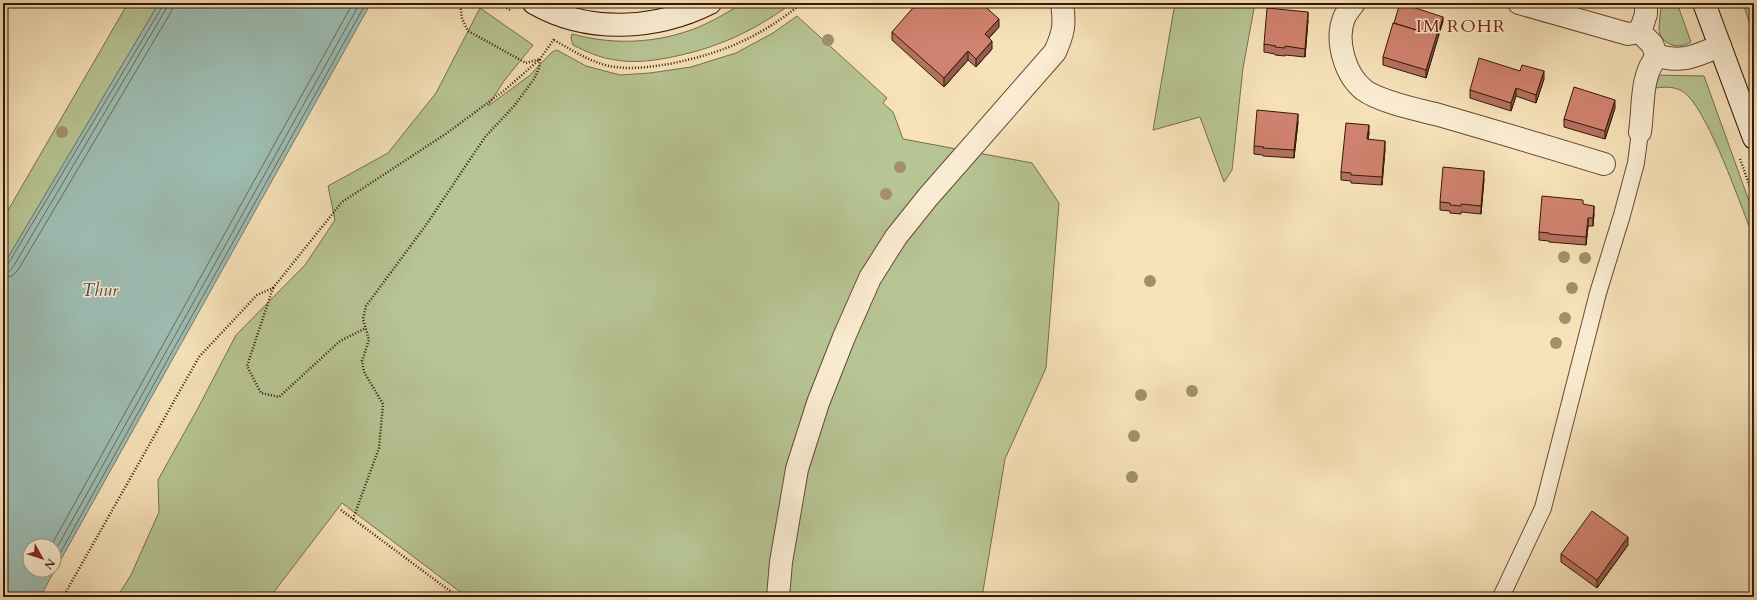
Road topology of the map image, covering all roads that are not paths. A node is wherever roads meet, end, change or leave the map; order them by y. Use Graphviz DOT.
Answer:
graph roads {
  1 [pos="710,3"];
  2 [pos="1062,3"];
  3 [pos="1354,3"];
  4 [pos="1519,3"];
  5 [pos="1646,3"];
  6 [pos="1704,3"];
  7 [pos="536,4"];
  8 [pos="1640,32"];
  9 [pos="1720,46"];
  10 [pos="1657,56"];
  11 [pos="1640,132"];
  12 [pos="1754,138"];
  13 [pos="1604,164"];
  14 [pos="778,597"];
  15 [pos="1501,597"];
  1 -- 7 [label="street"];
  2 -- 14 [label="street"];
  3 -- 13 [label="street"];
  4 -- 8 [label="street"];
  5 -- 8 [label="street"];
  6 -- 9 [label="street"];
  8 -- 10 [label="street"];
  9 -- 10 [label="street"];
  9 -- 12 [label="street"];
  10 -- 11 [label="street"];
  11 -- 15 [label="lane"];
}
